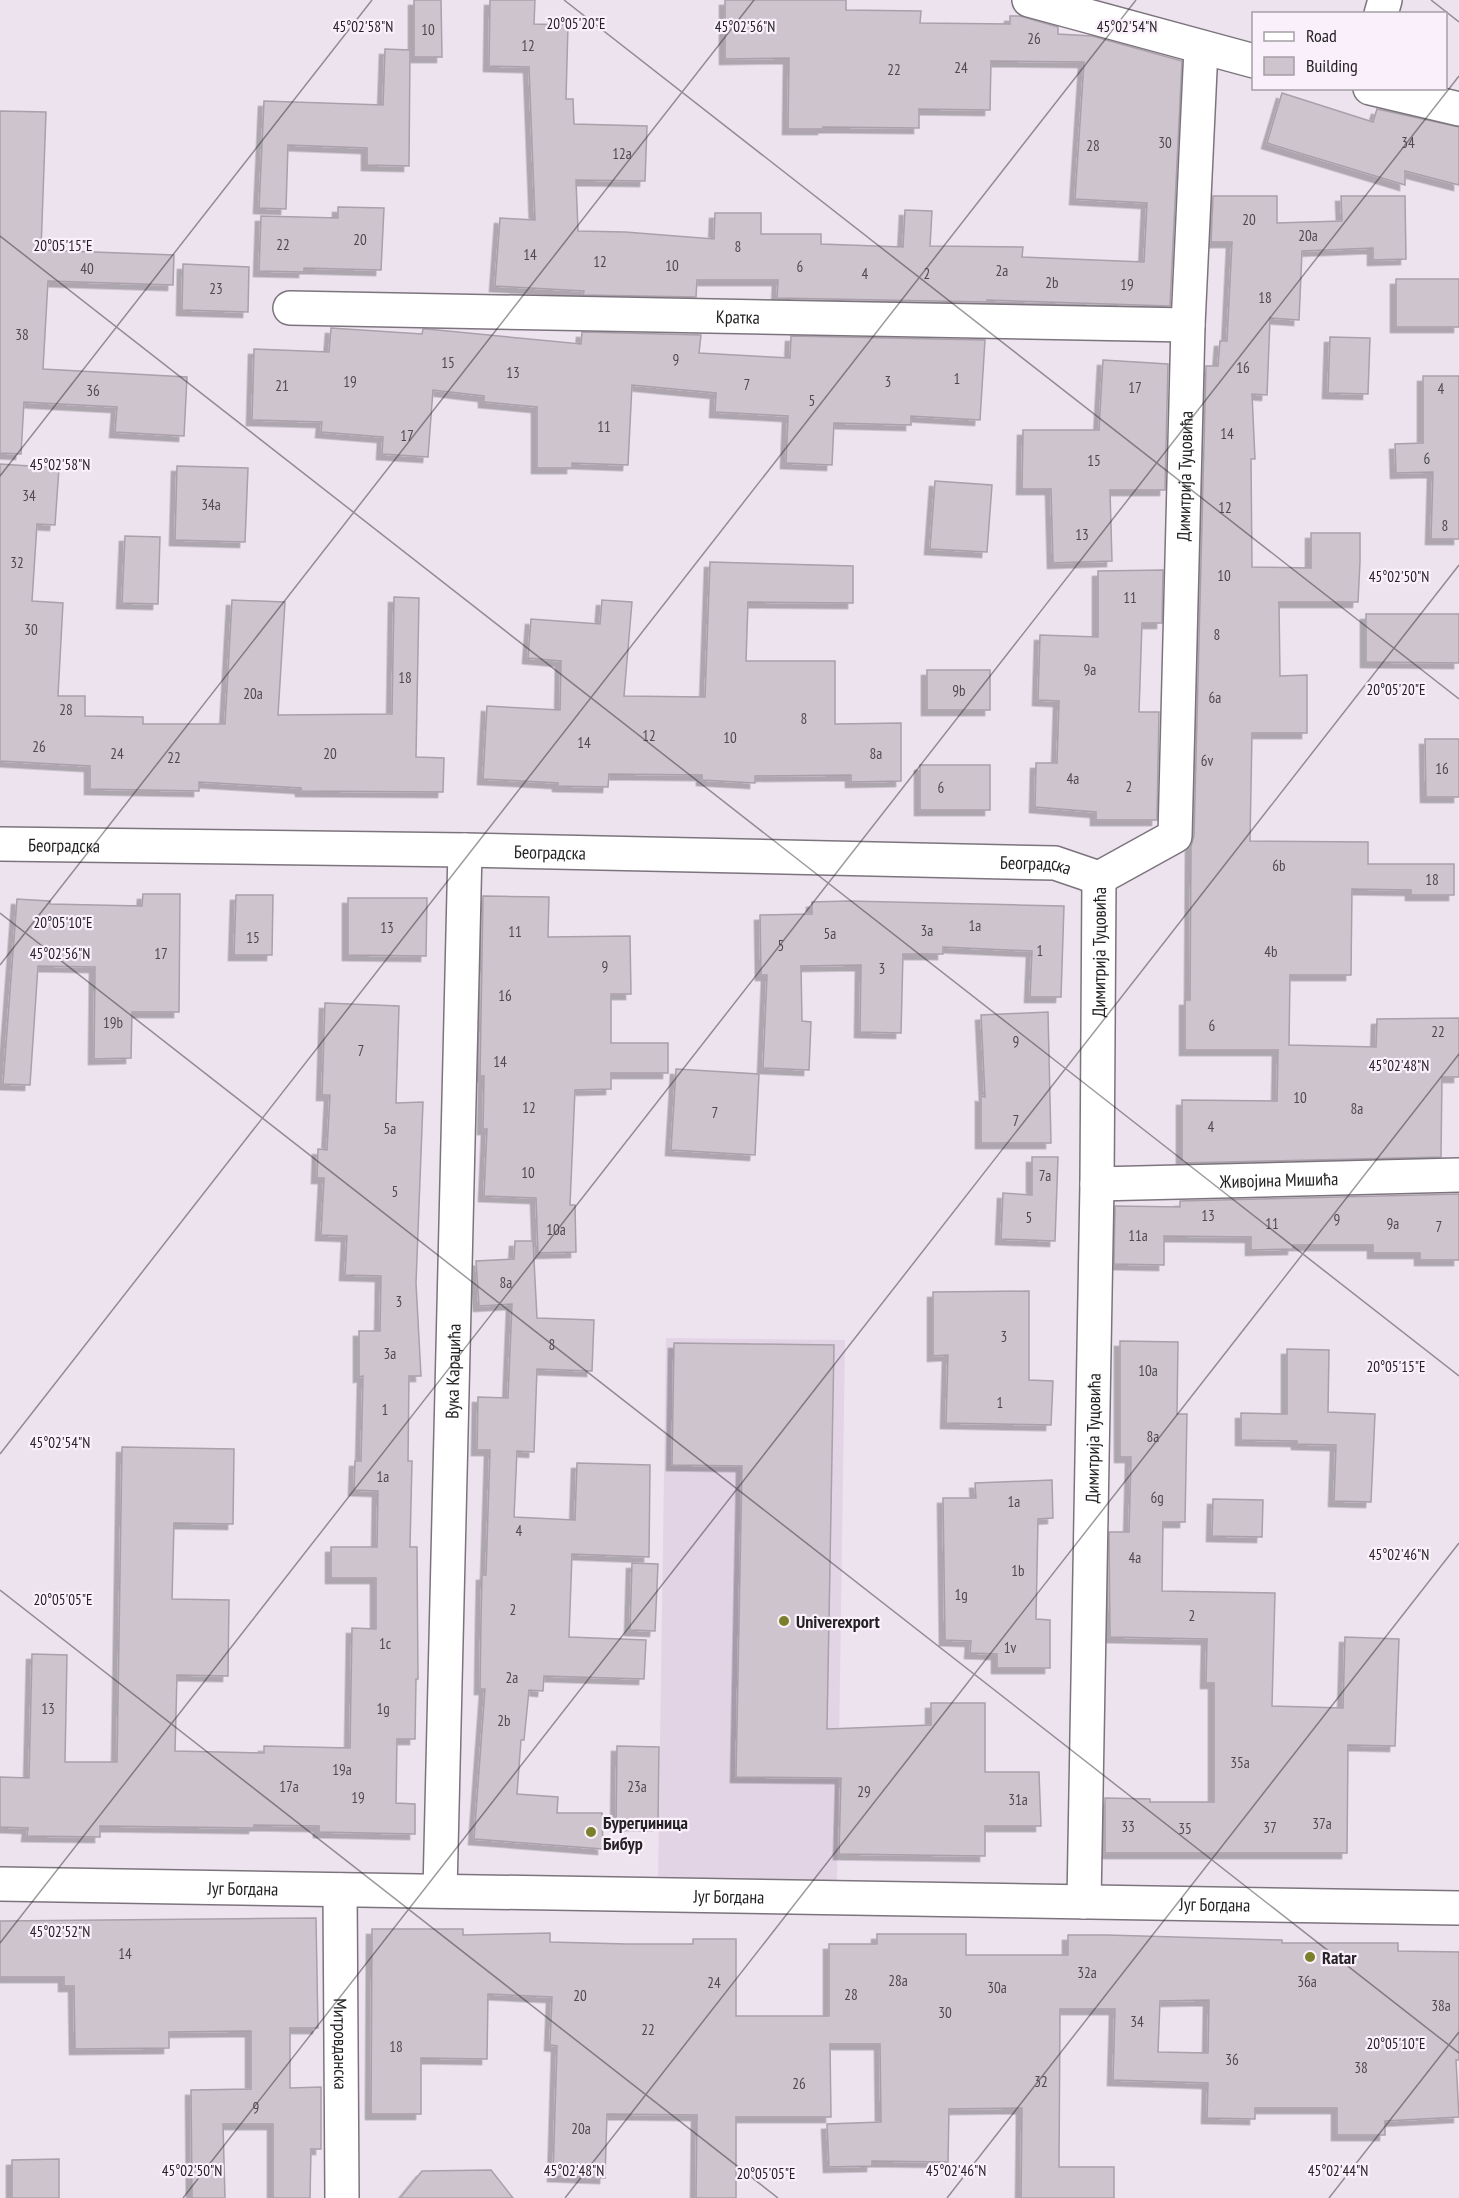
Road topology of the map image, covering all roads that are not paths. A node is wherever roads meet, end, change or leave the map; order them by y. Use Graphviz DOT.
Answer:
graph roads {
  1 [pos="1029,0"];
  2 [pos="1201,49"];
  3 [pos="1252,61"];
  4 [pos="1378,90"];
  5 [pos="1459,109"];
  6 [pos="290,308"];
  7 [pos="1188,325"];
  8 [pos="0,844"];
  9 [pos="465,850"];
  10 [pos="1099,878"];
  11 [pos="1459,1175"];
  12 [pos="1097,1184"];
  13 [pos="0,1884"];
  14 [pos="339,1890"];
  15 [pos="440,1891"];
  16 [pos="1084,1902"];
  17 [pos="1459,1908"];
  18 [pos="342,2198"];
  1 -- 2 [label="street"];
  2 -- 3 [label="street"];
  2 -- 7 [label="street, Димитрија Туцовића"];
  4 -- 5 [label="street"];
  6 -- 7 [label="street, Кратка"];
  7 -- 10 [label="street, Димитрија Туцовића"];
  8 -- 9 [label="street, Београдска"];
  9 -- 10 [label="street, Београдска"];
  9 -- 15 [label="street, Вука Караџића"];
  10 -- 12 [label="street, Димитрија Туцовића"];
  11 -- 12 [label="street, Живојина Мишића"];
  12 -- 16 [label="street, Димитрија Туцовића"];
  13 -- 14 [label="street, Југ Богдана"];
  14 -- 15 [label="street, Југ Богдана"];
  14 -- 18 [label="street, Митровданска"];
  15 -- 16 [label="street, Југ Богдана"];
  16 -- 17 [label="street, Југ Богдана"];
}
